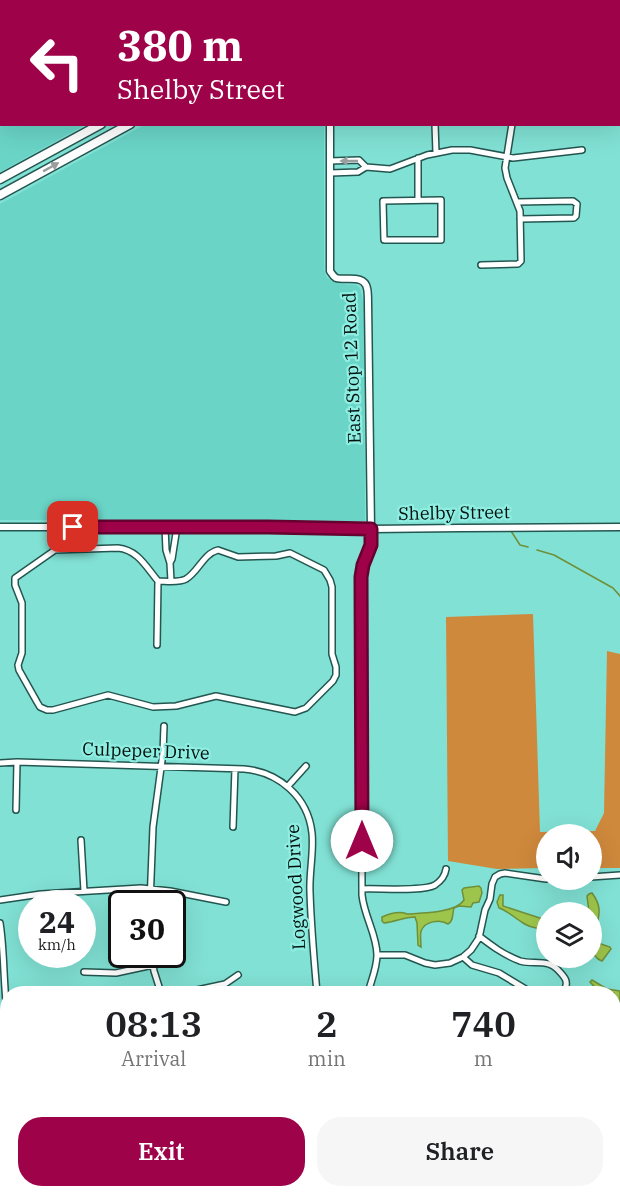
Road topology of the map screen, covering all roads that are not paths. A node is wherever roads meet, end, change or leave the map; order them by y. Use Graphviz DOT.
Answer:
graph roads {
  1 [pos="97,126"];
  2 [pos="126,126"];
  3 [pos="330,126"];
  4 [pos="435,126"];
  5 [pos="512,126"];
  6 [pos="582,150"];
  7 [pos="436,153"];
  8 [pos="418,158"];
  9 [pos="507,158"];
  10 [pos="330,161"];
  11 [pos="366,167"];
  12 [pos="330,173"];
  13 [pos="0,179"];
  14 [pos="0,195"];
  15 [pos="418,200"];
  16 [pos="517,202"];
  17 [pos="520,219"];
  18 [pos="481,265"];
  19 [pos="0,527"];
  20 [pos="165,527"];
  21 [pos="177,527"];
  22 [pos="620,527"];
  23 [pos="371,529"];
  24 [pos="170,563"];
  25 [pos="158,581"];
  26 [pos="171,581"];
  27 [pos="157,645"];
  28 [pos="164,726"];
  29 [pos="17,762"];
  30 [pos="0,763"];
  31 [pos="306,766"];
  32 [pos="161,767"];
  33 [pos="235,769"];
  34 [pos="288,786"];
  35 [pos="16,810"];
  36 [pos="233,827"];
  37 [pos="81,840"];
  38 [pos="446,869"];
  39 [pos="620,875"];
  40 [pos="602,876"];
  41 [pos="536,878"];
  42 [pos="151,889"];
  43 [pos="362,889"];
  44 [pos="84,890"];
  45 [pos="96,890"];
  46 [pos="18,897"];
  47 [pos="0,900"];
  48 [pos="226,902"];
  49 [pos="0,923"];
  50 [pos="479,936"];
  51 [pos="377,955"];
  52 [pos="463,957"];
  53 [pos="141,968"];
  54 [pos="154,968"];
  55 [pos="84,972"];
  56 [pos="238,975"];
  57 [pos="4,986"];
  58 [pos="159,986"];
  59 [pos="216,986"];
  60 [pos="316,986"];
  61 [pos="370,986"];
  62 [pos="520,986"];
  63 [pos="567,986"];
  1 -- 13 [label="main road"];
  14 -- 2 [label="main road, one-way"];
  3 -- 10 [label="street, East Stop 12 Road"];
  4 -- 7 [label="street"];
  5 -- 9 [label="street"];
  6 -- 9 [label="street"];
  7 -- 8 [label="street"];
  7 -- 9 [label="street"];
  8 -- 11 [label="street"];
  8 -- 15 [label="street"];
  9 -- 16 [label="street"];
  11 -- 10 [label="street, one-way"];
  10 -- 12 [label="street, East Stop 12 Road"];
  11 -- 12 [label="street"];
  12 -- 23 [label="street, East Stop 12 Road"];
  15 -- 15 [label="street"];
  16 -- 17 [label="street"];
  16 -- 17 [label="street"];
  17 -- 18 [label="street"];
  19 -- 20 [label="street, Shelby Street"];
  20 -- 21 [label="street, Shelby Street"];
  20 -- 24 [label="street"];
  21 -- 23 [label="street, Shelby Street"];
  21 -- 24 [label="street"];
  22 -- 23 [label="street, Shelby Street"];
  23 -- 43 [label="street"];
  24 -- 26 [label="street"];
  25 -- 26 [label="street"];
  25 -- 26 [label="street"];
  25 -- 27 [label="street"];
  28 -- 32 [label="street"];
  29 -- 30 [label="street, Culpeper Drive"];
  29 -- 32 [label="street, Culpeper Drive"];
  29 -- 35 [label="street"];
  31 -- 34 [label="street"];
  32 -- 33 [label="street, Culpeper Drive"];
  32 -- 42 [label="street"];
  33 -- 34 [label="street, Culpeper Drive"];
  33 -- 36 [label="street"];
  34 -- 60 [label="street, Logwood Drive"];
  37 -- 44 [label="street"];
  38 -- 43 [label="street"];
  39 -- 40 [label="street"];
  41 -- 50 [label="street"];
  42 -- 45 [label="street"];
  42 -- 48 [label="street"];
  43 -- 51 [label="street"];
  46 -- 47 [label="street"];
  49 -- 57 [label="street"];
  50 -- 52 [label="street"];
  50 -- 63 [label="street"];
  51 -- 52 [label="street"];
  51 -- 61 [label="street"];
  52 -- 62 [label="street"];
  53 -- 55 [label="street"];
  54 -- 58 [label="street"];
  56 -- 59 [label="street"];
}
